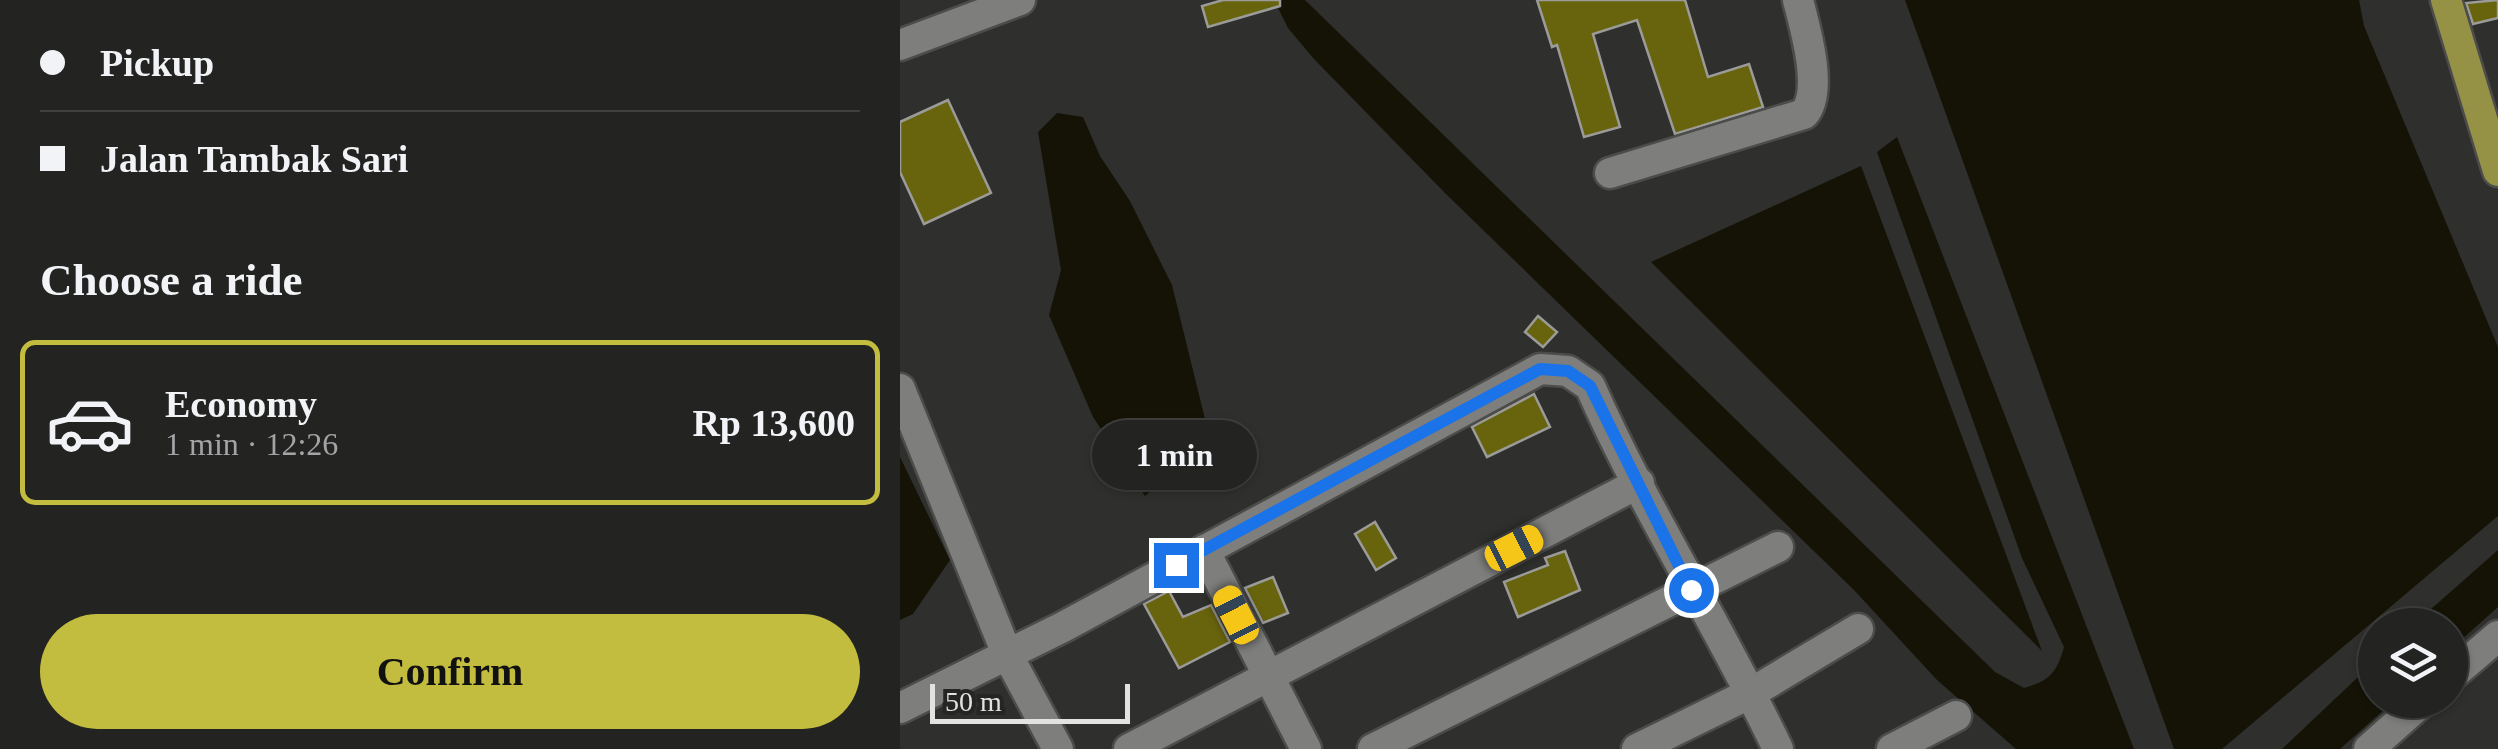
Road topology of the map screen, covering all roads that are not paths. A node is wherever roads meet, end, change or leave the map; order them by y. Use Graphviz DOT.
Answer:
graph roads {
  1 [pos="1020,0"];
  2 [pos="1798,0"];
  3 [pos="2446,0"];
  4 [pos="900,45"];
  5 [pos="2498,171"];
  6 [pos="1610,173"];
  7 [pos="900,389"];
  8 [pos="1639,483"];
  9 [pos="1778,547"];
  10 [pos="1204,550"];
  11 [pos="1691,590"];
  12 [pos="1858,629"];
  13 [pos="2494,649"];
  14 [pos="1007,654"];
  15 [pos="2468,666"];
  16 [pos="1269,680"];
  17 [pos="1752,693"];
  18 [pos="900,708"];
  19 [pos="1956,716"];
  20 [pos="2404,718"];
  21 [pos="1058,749"];
  22 [pos="1129,749"];
  23 [pos="1306,749"];
  24 [pos="1373,749"];
  25 [pos="1638,749"];
  26 [pos="1778,749"];
  27 [pos="1892,749"];
  28 [pos="2369,749"];
  1 -- 4 [label="street"];
  2 -- 6 [label="street"];
  3 -- 5 [label="main road"];
  7 -- 14 [label="street"];
  8 -- 10 [label="street"];
  8 -- 11 [label="street"];
  8 -- 16 [label="street"];
  9 -- 11 [label="street"];
  10 -- 14 [label="street"];
  10 -- 16 [label="street"];
  11 -- 17 [label="street"];
  11 -- 24 [label="street"];
  12 -- 17 [label="street"];
  13 -- 15 [label="street"];
  14 -- 18 [label="street"];
  14 -- 21 [label="street"];
  16 -- 22 [label="street"];
  16 -- 23 [label="street"];
  17 -- 25 [label="street"];
  17 -- 26 [label="street"];
  19 -- 27 [label="street"];
  20 -- 28 [label="street"];
}
